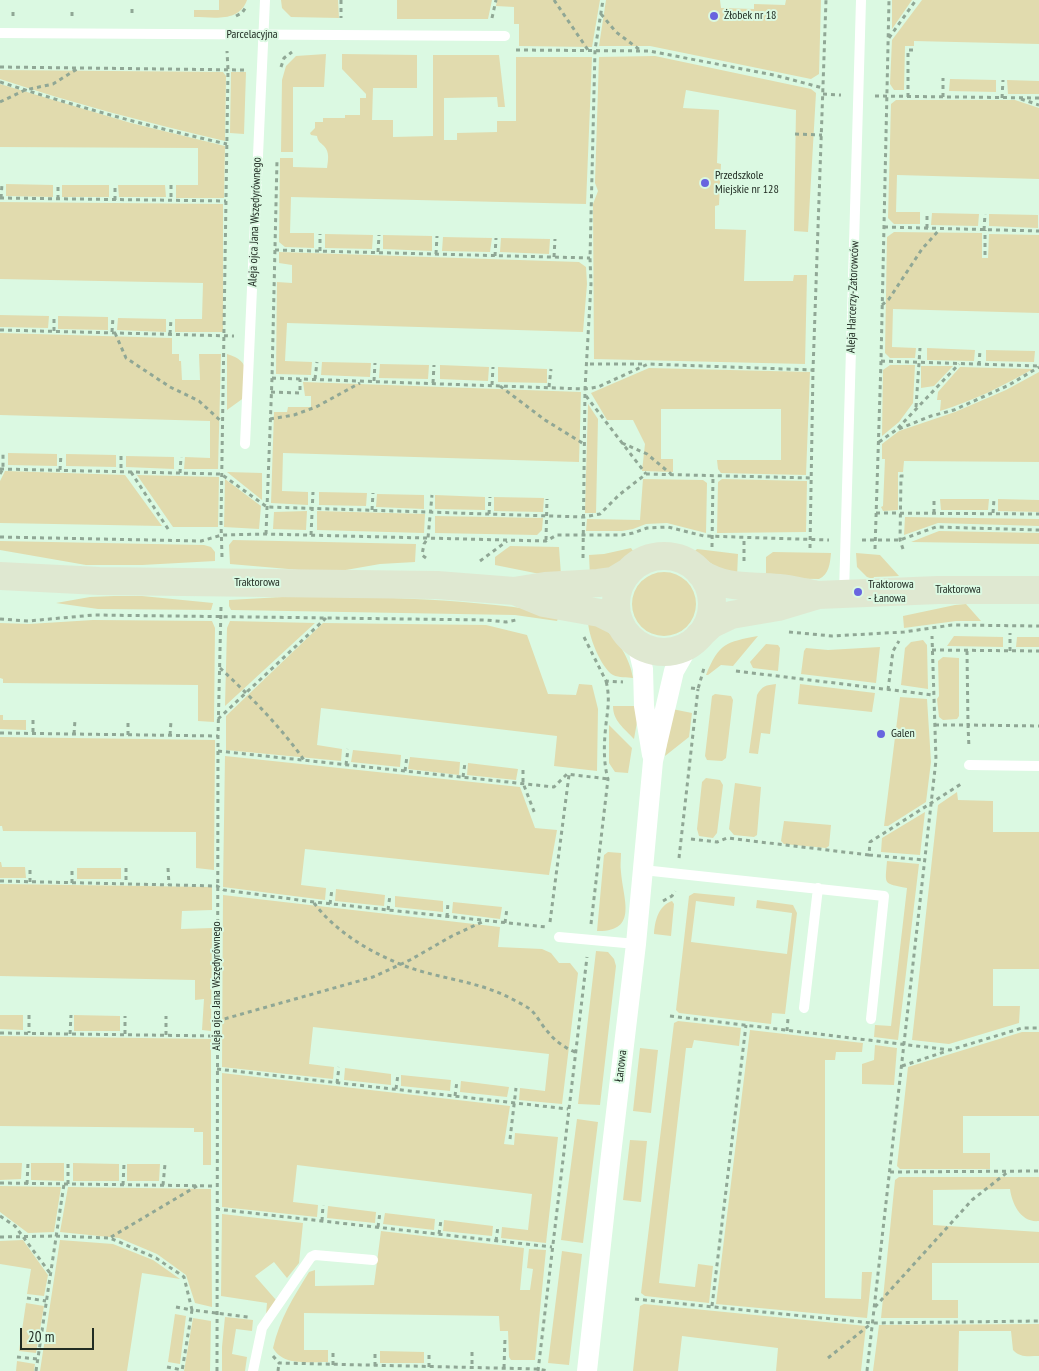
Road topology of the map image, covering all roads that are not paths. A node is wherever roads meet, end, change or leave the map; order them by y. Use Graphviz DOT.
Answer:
graph roads {
  1 [pos="265,0"];
  2 [pos="862,0"];
  3 [pos="0,33"];
  4 [pos="264,35"];
  5 [pos="505,36"];
  6 [pos="245,444"];
  7 [pos="628,572"];
  8 [pos="700,573"];
  9 [pos="0,576"];
  10 [pos="1039,590"];
  11 [pos="514,591"];
  12 [pos="831,594"];
  13 [pos="620,623"];
  14 [pos="637,644"];
  15 [pos="698,647"];
  16 [pos="653,761"];
  17 [pos="969,765"];
  18 [pos="1039,766"];
  19 [pos="643,870"];
  20 [pos="818,888"];
  21 [pos="559,937"];
  22 [pos="636,944"];
  23 [pos="804,1008"];
  24 [pos="871,1019"];
  25 [pos="373,1260"];
  26 [pos="253,1371"];
  27 [pos="587,1371"];
  1 -- 4 [label="lane, Aleja ojca Jana Wszędyrównego"];
  2 -- 12 [label="lane, Aleja Harcerzy-Zatorowców"];
  3 -- 4 [label="lane, Parcelacyjna"];
  4 -- 5 [label="lane, Parcelacyjna"];
  4 -- 6 [label="lane, Aleja ojca Jana Wszędyrównego"];
  7 -- 8 [label="main road"];
  7 -- 11 [label="main road, Traktorowa"];
  7 -- 13 [label="main road"];
  8 -- 12 [label="main road, Traktorowa"];
  8 -- 15 [label="main road"];
  9 -- 11 [label="main road, Traktorowa"];
  10 -- 12 [label="main road, Traktorowa"];
  11 -- 13 [label="main road, Traktorowa"];
  12 -- 15 [label="main road, Traktorowa"];
  13 -- 14 [label="main road"];
  14 -- 15 [label="main road"];
  14 -- 16 [label="street, Łanowa"];
  15 -- 16 [label="street, Łanowa"];
  16 -- 19 [label="street, Łanowa"];
  17 -- 18 [label="lane"];
  19 -- 20 [label="lane"];
  19 -- 22 [label="street, Łanowa"];
  20 -- 23 [label="lane"];
  20 -- 24 [label="lane"];
  21 -- 22 [label="lane"];
  22 -- 27 [label="street, Łanowa"];
  25 -- 26 [label="lane"];
}
